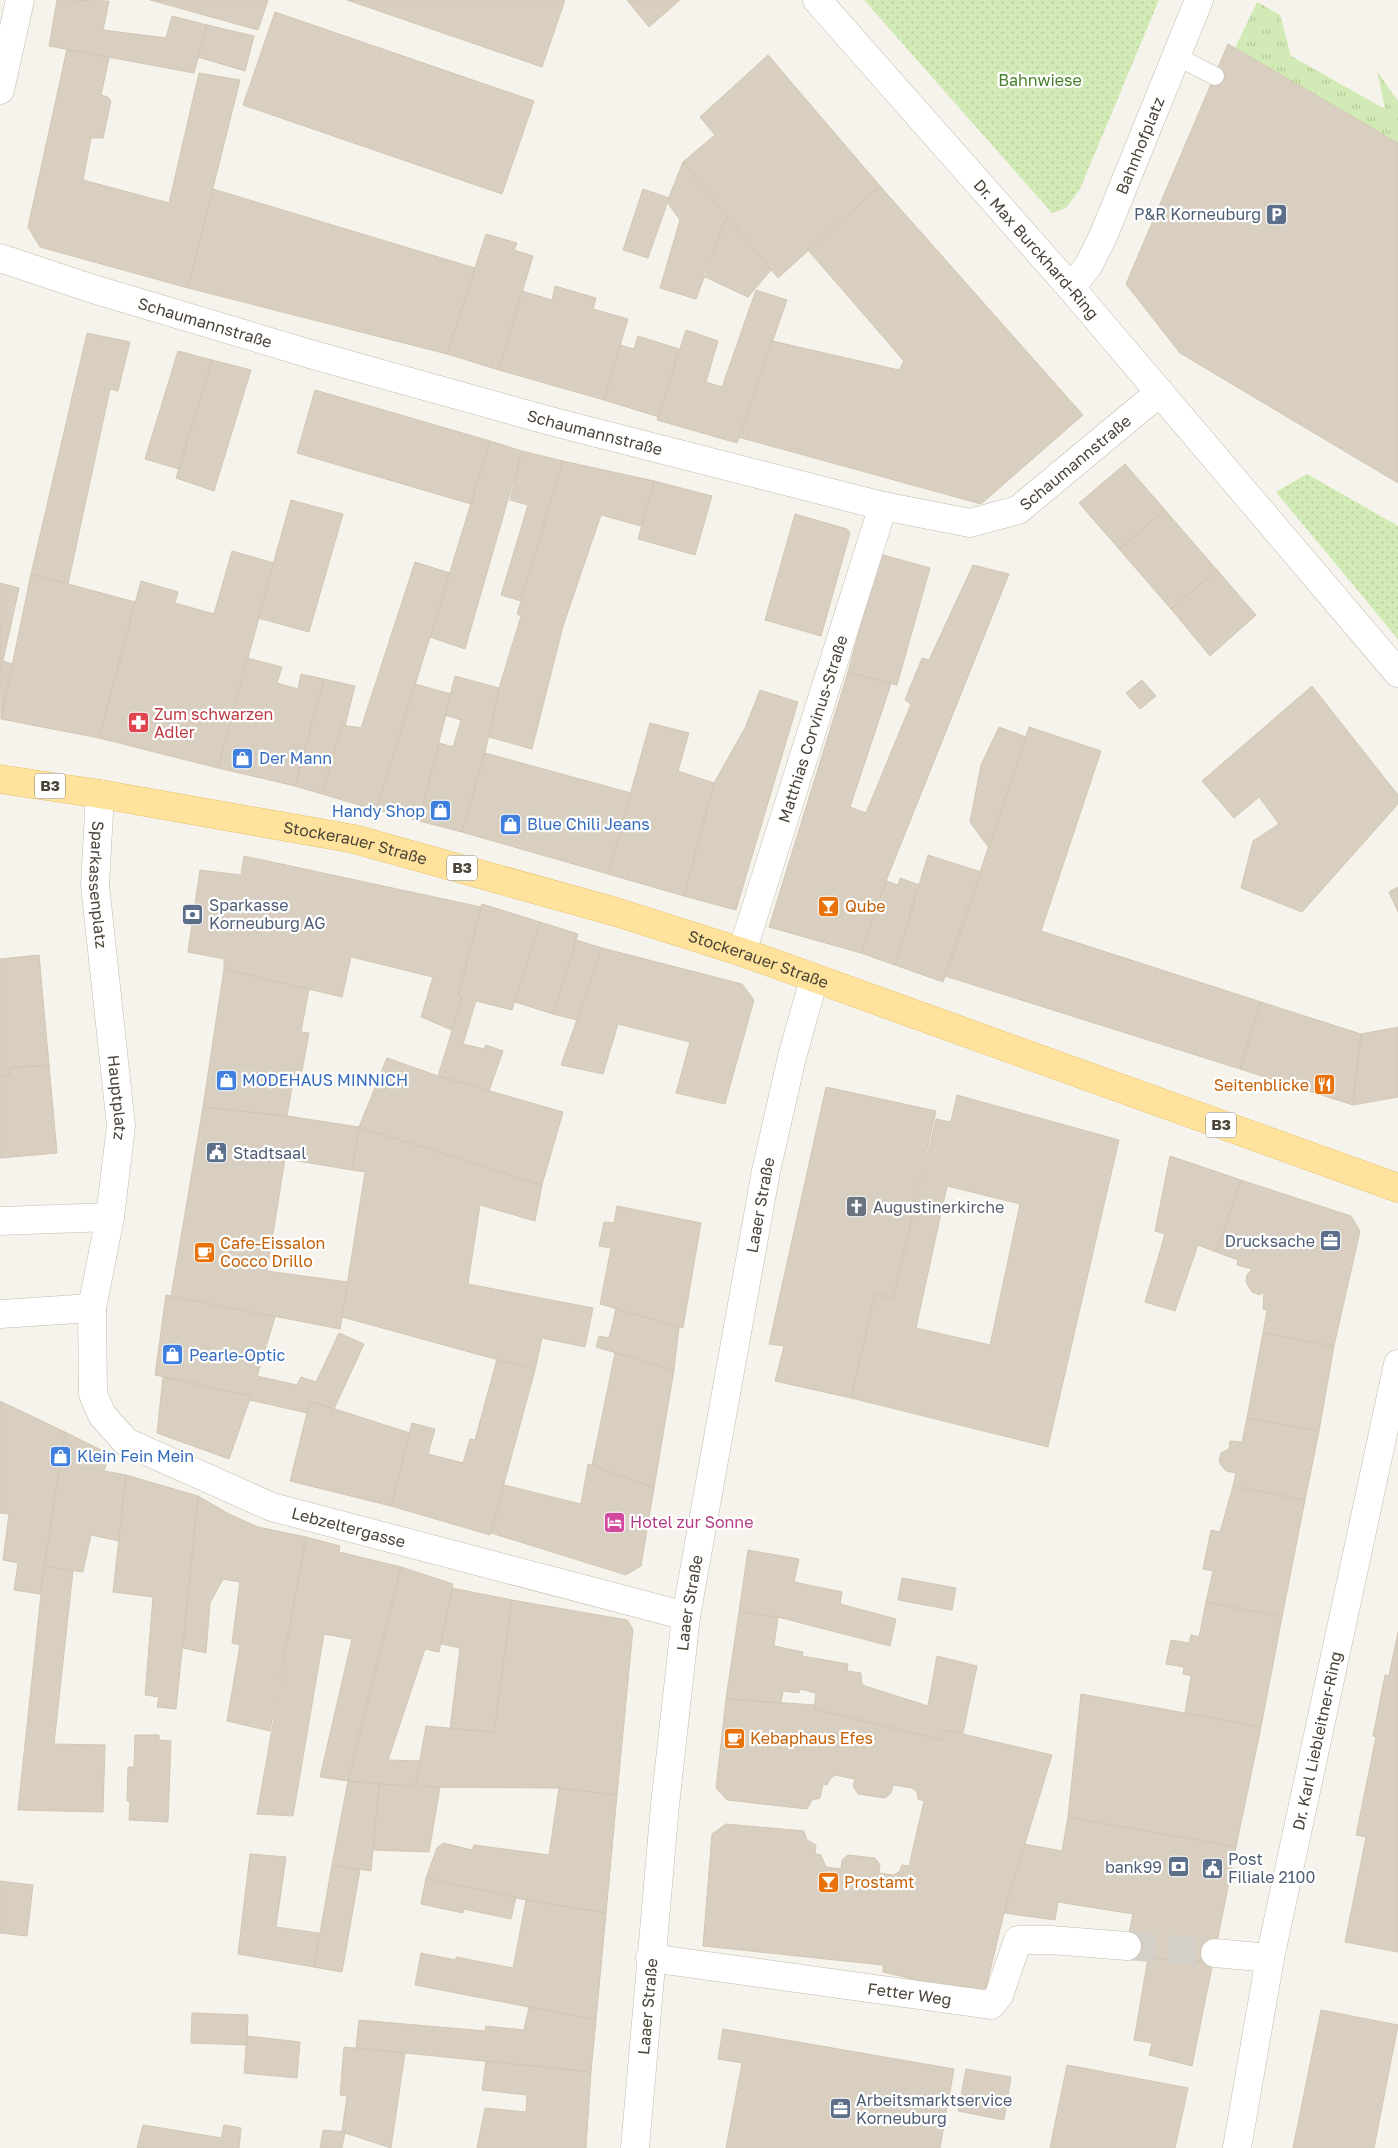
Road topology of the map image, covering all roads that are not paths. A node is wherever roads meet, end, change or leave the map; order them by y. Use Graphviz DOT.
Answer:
graph roads {
  1 [pos="20,0"];
  2 [pos="817,0"];
  3 [pos="1199,0"];
  4 [pos="1176,56"];
  5 [pos="1215,76"];
  6 [pos="0,90"];
  7 [pos="0,258"];
  8 [pos="1071,288"];
  9 [pos="1160,392"];
  10 [pos="883,506"];
  11 [pos="1398,673"];
  12 [pos="0,779"];
  13 [pos="100,794"];
  14 [pos="742,952"];
  15 [pos="104,977"];
  16 [pos="814,979"];
  17 [pos="1398,1188"];
  18 [pos="110,1217"];
  19 [pos="0,1221"];
  20 [pos="92,1308"];
  21 [pos="0,1314"];
  22 [pos="93,1343"];
  23 [pos="1398,1364"];
  24 [pos="686,1616"];
  25 [pos="1127,1946"];
  26 [pos="1215,1953"];
  27 [pos="650,1958"];
  28 [pos="1270,1958"];
  29 [pos="635,2148"];
  30 [pos="1236,2148"];
  1 -- 6 [label="street"];
  2 -- 8 [label="street, Dr. Max Burckhard-Ring"];
  3 -- 4 [label="street, Bahnhofplatz"];
  4 -- 5 [label="lane"];
  4 -- 8 [label="street, Bahnhofplatz"];
  7 -- 10 [label="street, Schaumannstraße"];
  8 -- 9 [label="street, Dr. Max Burckhard-Ring"];
  9 -- 10 [label="street, Schaumannstraße"];
  9 -- 11 [label="street, Dr. Max Burckhard-Ring"];
  10 -- 14 [label="street, Matthias Corvinus-Straße"];
  12 -- 13 [label="main road, B3"];
  13 -- 14 [label="main road, Stockerauer Straße / B3"];
  13 -- 15 [label="street, Sparkassenplatz"];
  14 -- 16 [label="main road, Stockerauer Straße / B3"];
  15 -- 18 [label="street, Hauptplatz"];
  16 -- 17 [label="main road, Stockerauer Straße / B3"];
  16 -- 24 [label="street, Laaer Straße"];
  18 -- 19 [label="street"];
  18 -- 20 [label="street, Hauptplatz"];
  20 -- 21 [label="street"];
  20 -- 22 [label="street, Hauptplatz"];
  22 -- 24 [label="street, Lebzeltergasse"];
  23 -- 28 [label="street, Dr. Karl Liebleitner-Ring"];
  24 -- 27 [label="street, Laaer Straße"];
  25 -- 27 [label="street, Fetter Weg"];
  26 -- 28 [label="street"];
  27 -- 29 [label="street, Laaer Straße"];
  28 -- 30 [label="street, Dr. Karl Liebleitner-Ring"];
}
